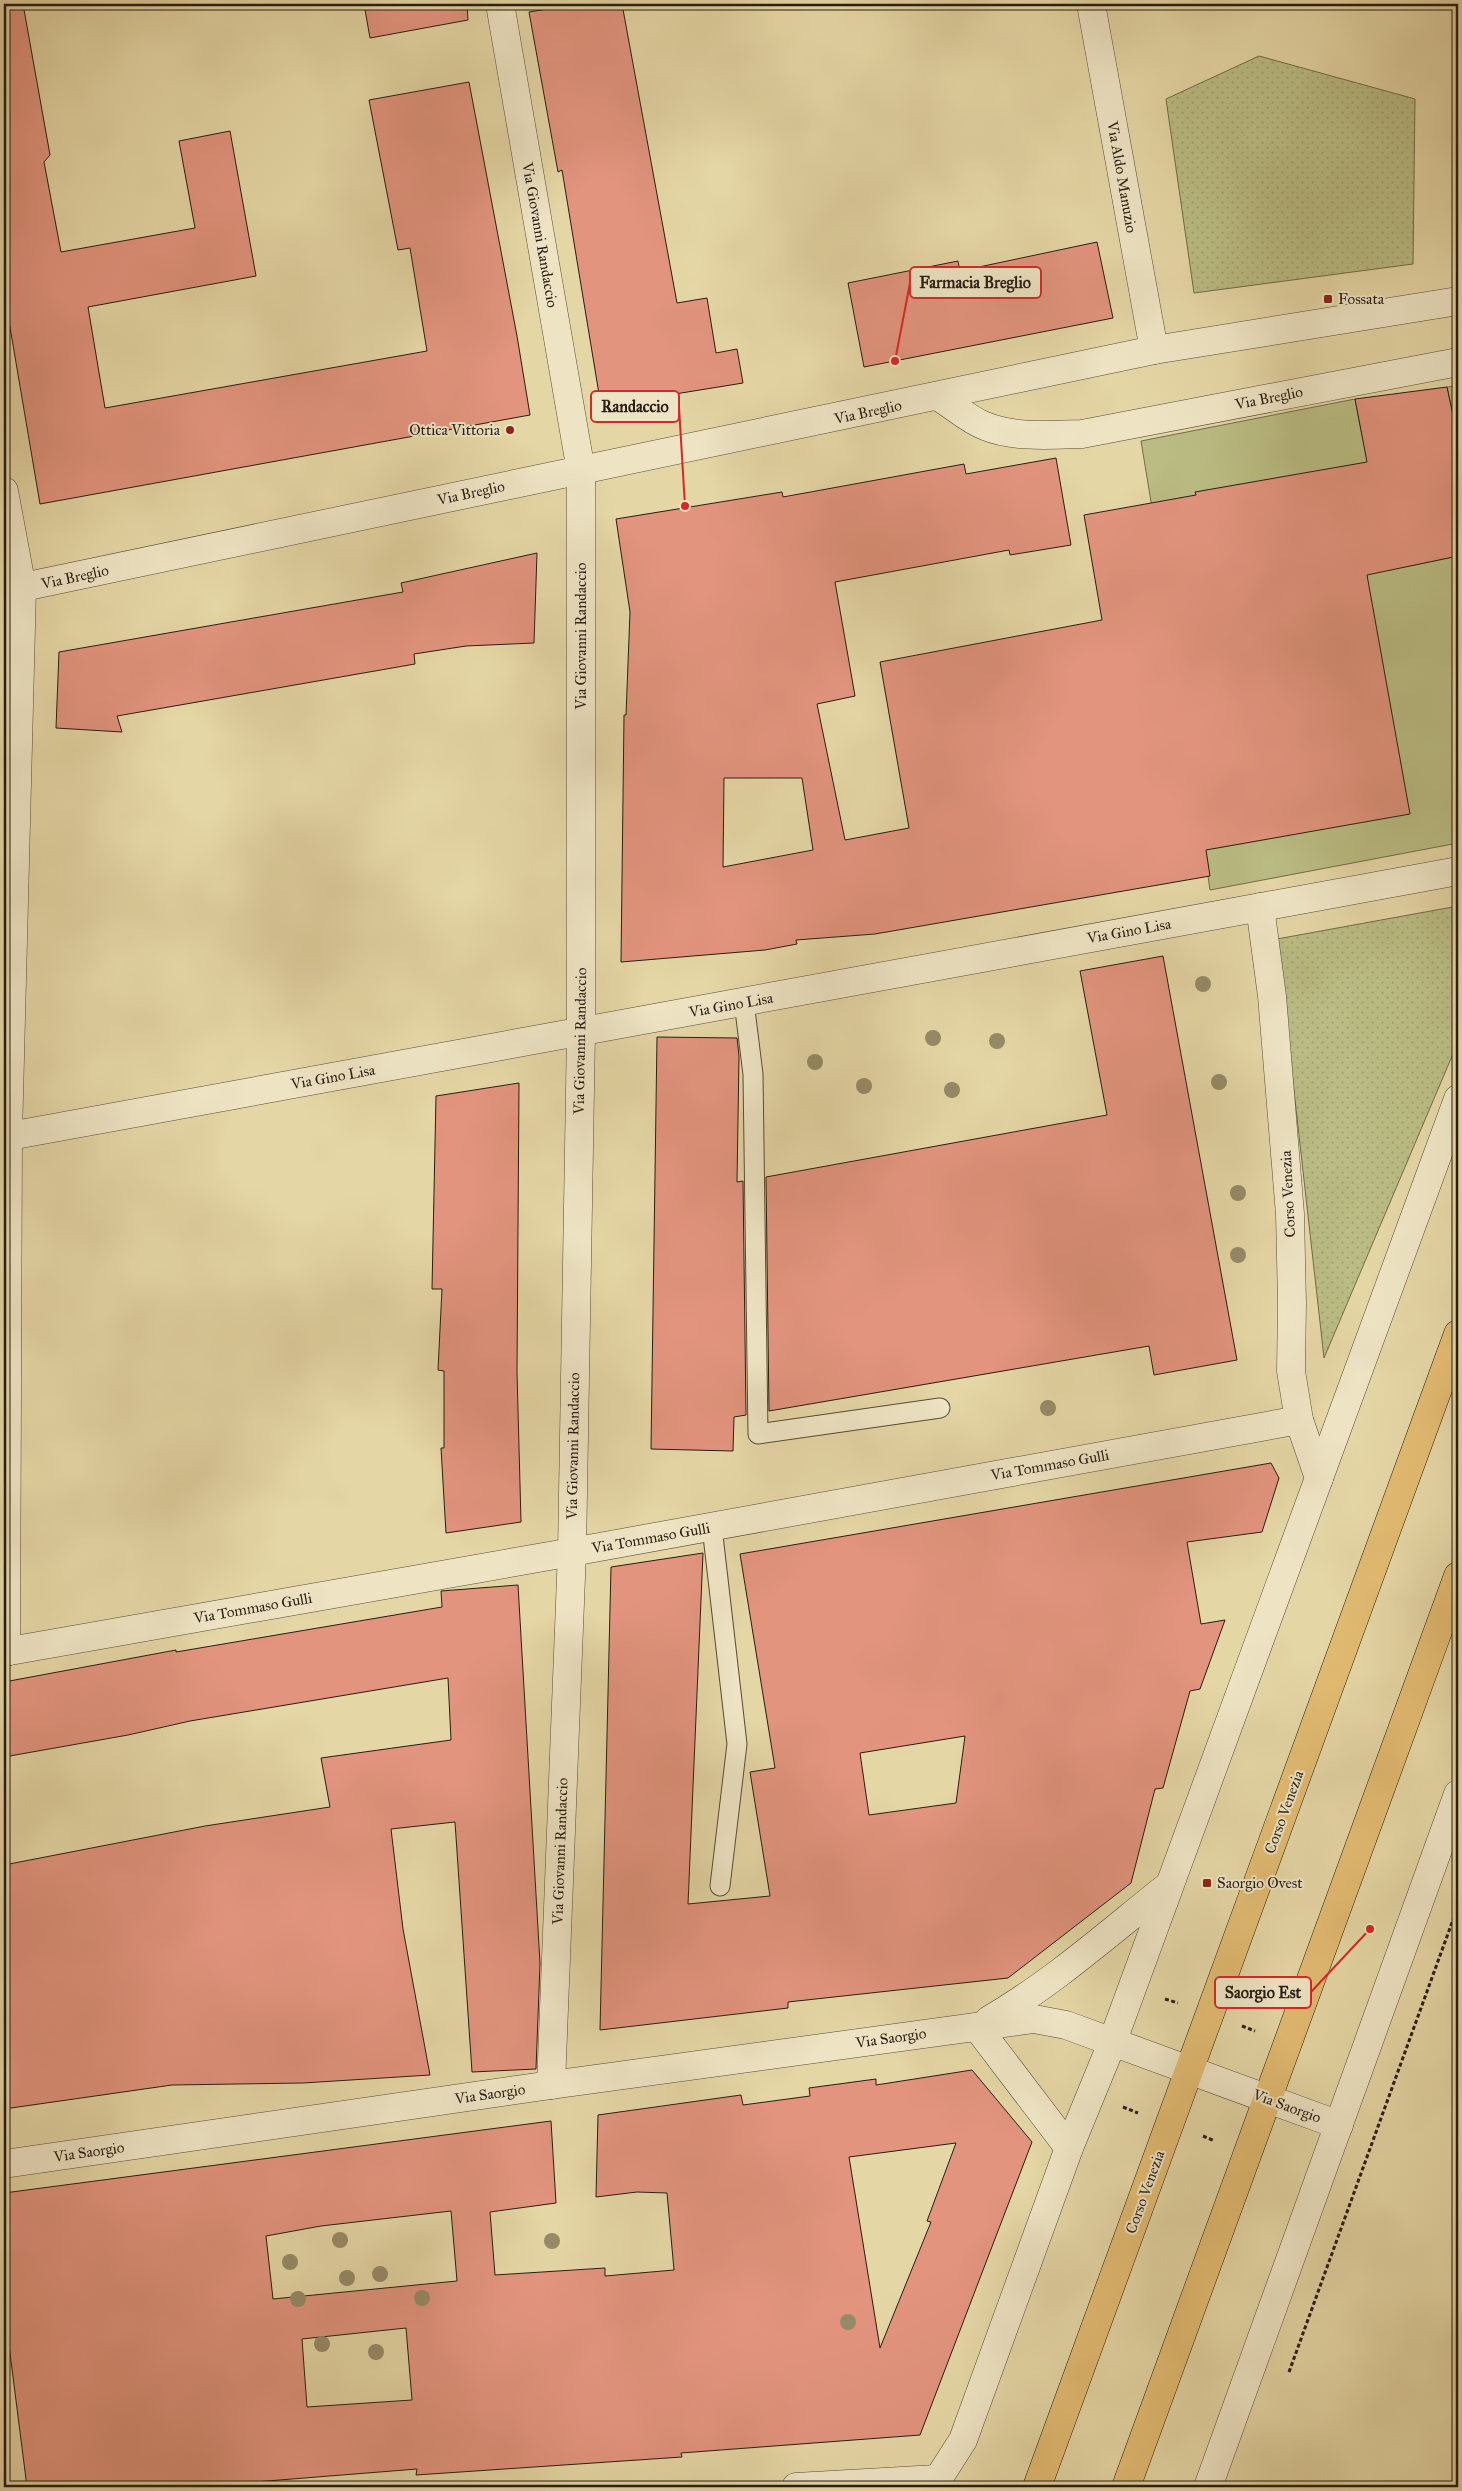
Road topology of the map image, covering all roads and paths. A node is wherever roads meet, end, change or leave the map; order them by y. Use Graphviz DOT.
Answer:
graph roads {
  1 [pos="500,4"];
  2 [pos="1091,4"];
  3 [pos="1458,301"];
  4 [pos="1154,350"];
  5 [pos="1458,362"];
  6 [pos="939,397"];
  7 [pos="581,471"];
  8 [pos="4,491"];
  9 [pos="13,590"];
  10 [pos="1458,871"];
  11 [pos="1260,908"];
  12 [pos="744,1002"];
  13 [pos="581,1032"];
  14 [pos="1458,1099"];
  15 [pos="6,1137"];
  16 [pos="1458,1334"];
  17 [pos="940,1408"];
  18 [pos="1298,1420"];
  19 [pos="1319,1478"];
  20 [pos="712,1527"];
  21 [pos="572,1552"];
  22 [pos="1458,1576"];
  23 [pos="5,1652"];
  24 [pos="1458,1794"];
  25 [pos="720,1886"];
  26 [pos="1168,1886"];
  27 [pos="1458,1906"];
  28 [pos="976,2026"];
  29 [pos="1112,2043"];
  30 [pos="1189,2070"];
  31 [pos="551,2085"];
  32 [pos="1266,2098"];
  33 [pos="1339,2125"];
  34 [pos="1069,2148"];
  35 [pos="4,2164"];
  36 [pos="1288,2376"];
  37 [pos="935,2483"];
  38 [pos="796,2487"];
  39 [pos="1037,2487"];
  40 [pos="1126,2487"];
  41 [pos="1208,2487"];
  1 -- 7 [label="street, Via Giovanni Randaccio"];
  2 -- 4 [label="street, Via Aldo Manuzio"];
  3 -- 4 [label="street, Via Breglio"];
  4 -- 6 [label="street, Via Breglio"];
  5 -- 6 [label="street, Via Breglio"];
  6 -- 7 [label="street, Via Breglio"];
  7 -- 9 [label="street, Via Breglio"];
  7 -- 13 [label="street, Via Giovanni Randaccio"];
  8 -- 9 [label="street"];
  9 -- 15 [label="street"];
  10 -- 11 [label="street, Via Gino Lisa"];
  11 -- 12 [label="street, Via Gino Lisa"];
  11 -- 18 [label="street, Corso Venezia"];
  12 -- 13 [label="street, Via Gino Lisa"];
  12 -- 17 [label="lane"];
  13 -- 15 [label="street, Via Gino Lisa"];
  13 -- 21 [label="street, Via Giovanni Randaccio"];
  14 -- 19 [label="street"];
  15 -- 23 [label="street"];
  16 -- 30 [label="main road, Corso Venezia"];
  18 -- 19 [label="street, Corso Venezia"];
  18 -- 20 [label="street, Via Tommaso Gulli"];
  19 -- 26 [label="street"];
  20 -- 21 [label="street, Via Tommaso Gulli"];
  20 -- 25 [label="lane"];
  21 -- 23 [label="street, Via Tommaso Gulli"];
  21 -- 31 [label="street, Via Giovanni Randaccio"];
  22 -- 32 [label="main road"];
  24 -- 33 [label="street"];
  26 -- 28 [label="street, Via Saorgio"];
  26 -- 29 [label="street"];
  27 -- 36 [label="path"];
  28 -- 29 [label="street, Via Saorgio"];
  28 -- 31 [label="street, Via Saorgio"];
  28 -- 34 [label="street"];
  29 -- 30 [label="street, Via Saorgio"];
  29 -- 34 [label="street"];
  30 -- 32 [label="street, Via Saorgio"];
  30 -- 39 [label="main road, Corso Venezia"];
  31 -- 35 [label="street, Via Saorgio"];
  32 -- 33 [label="street, Via Saorgio"];
  32 -- 40 [label="main road"];
  33 -- 41 [label="street"];
  34 -- 37 [label="street"];
  37 -- 38 [label="street"];
}
